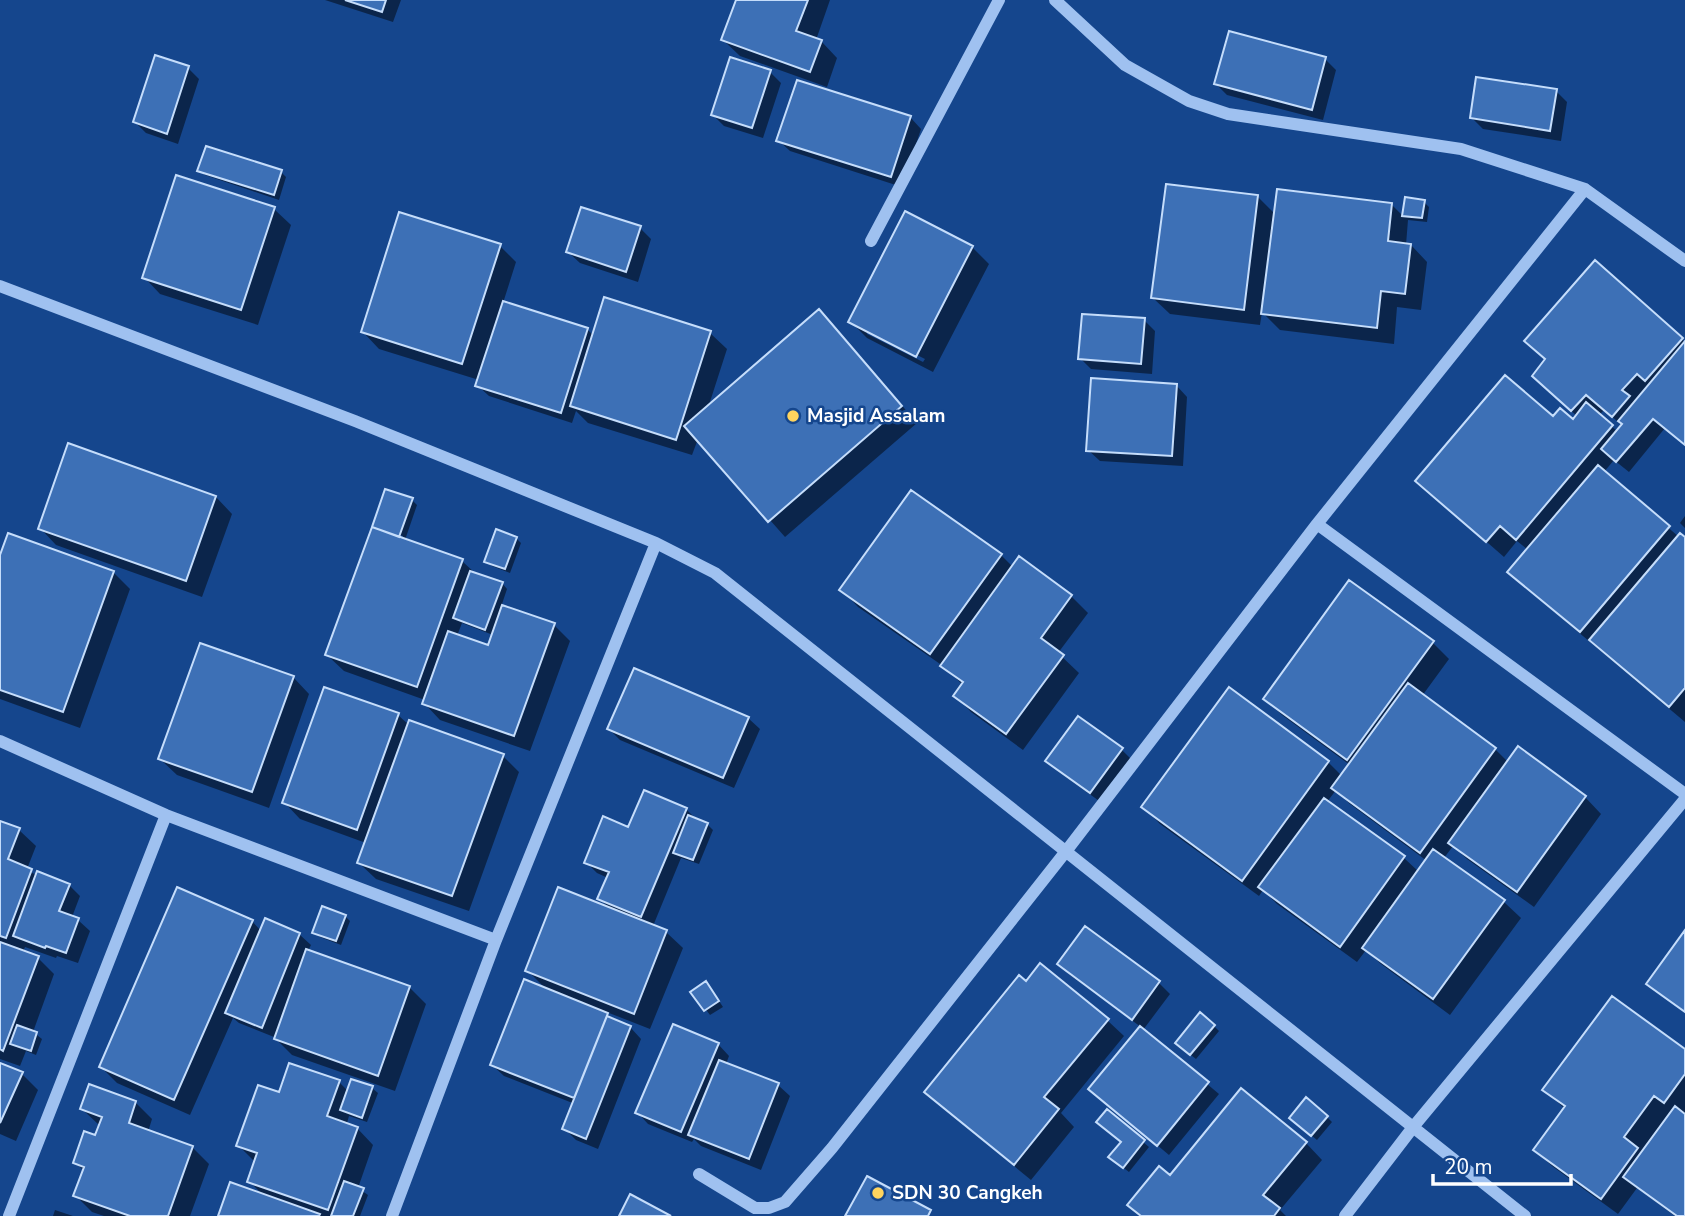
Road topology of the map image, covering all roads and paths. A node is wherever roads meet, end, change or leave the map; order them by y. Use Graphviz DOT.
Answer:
graph roads {
  1 [pos="999,0"];
  2 [pos="1055,0"];
  3 [pos="1585,189"];
  4 [pos="871,241"];
  5 [pos="1685,261"];
  6 [pos="0,286"];
  7 [pos="1317,524"];
  8 [pos="656,544"];
  9 [pos="0,741"];
  10 [pos="1685,797"];
  11 [pos="166,815"];
  12 [pos="1067,850"];
  13 [pos="495,940"];
  14 [pos="1414,1126"];
  15 [pos="699,1174"];
  16 [pos="9,1216"];
  17 [pos="392,1216"];
  18 [pos="1345,1216"];
  19 [pos="1525,1216"];
  1 -- 4 [label="street"];
  2 -- 3 [label="street"];
  3 -- 5 [label="street"];
  3 -- 7 [label="street"];
  6 -- 8 [label="street"];
  7 -- 10 [label="street"];
  7 -- 12 [label="street"];
  8 -- 12 [label="street"];
  8 -- 13 [label="street"];
  9 -- 11 [label="street"];
  10 -- 14 [label="street"];
  11 -- 13 [label="street"];
  11 -- 16 [label="street"];
  12 -- 14 [label="street"];
  12 -- 15 [label="street"];
  13 -- 17 [label="street"];
  14 -- 18 [label="street"];
  14 -- 19 [label="street"];
}
